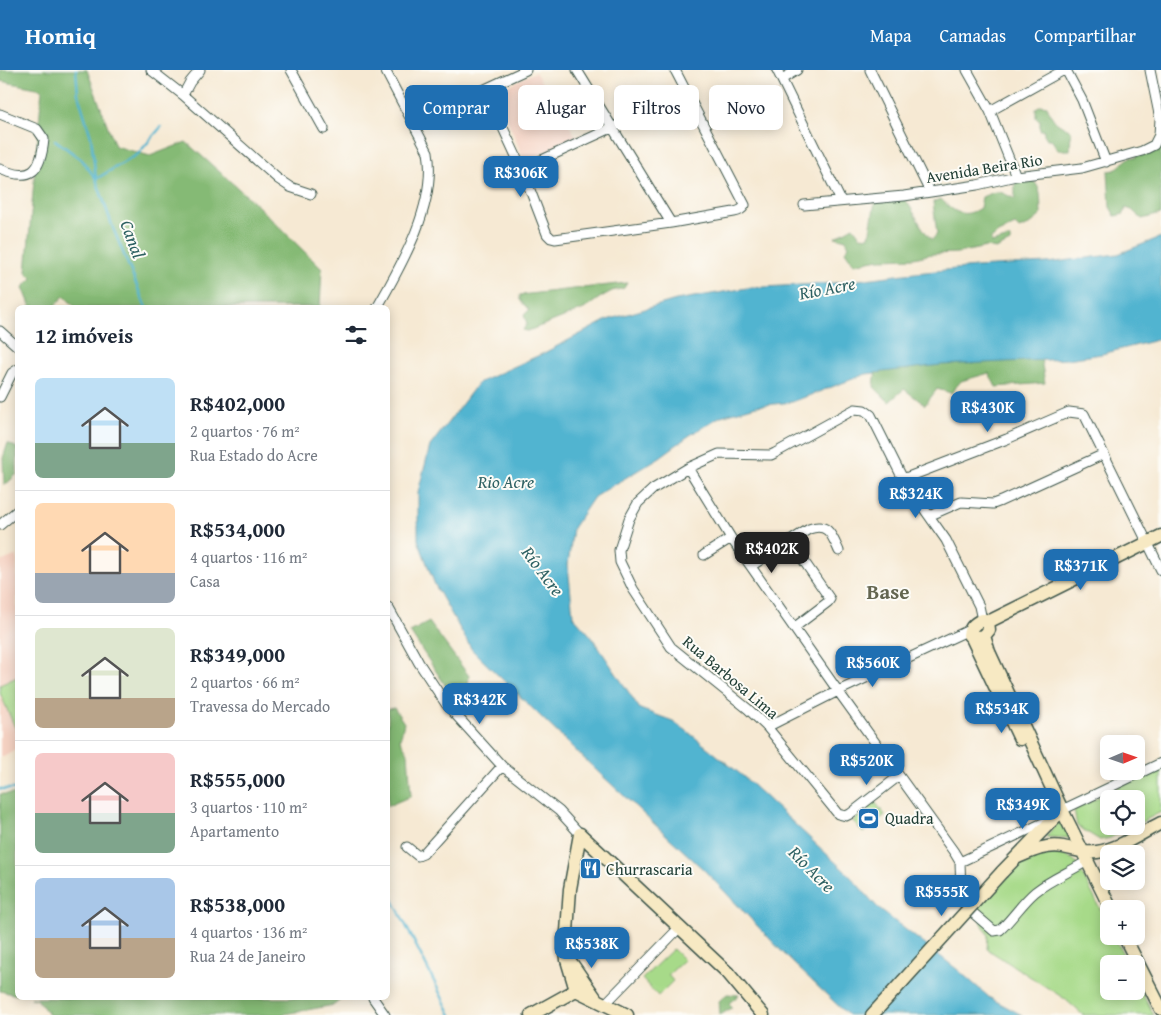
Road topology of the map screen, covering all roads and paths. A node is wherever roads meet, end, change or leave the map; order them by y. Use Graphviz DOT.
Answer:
graph roads {
  1 [pos="151,70"];
  2 [pos="200,70"];
  3 [pos="291,70"];
  4 [pos="385,70"];
  5 [pos="526,70"];
  6 [pos="577,70"];
  7 [pos="675,70"];
  8 [pos="777,70"];
  9 [pos="797,70"];
  10 [pos="870,70"];
  11 [pos="967,70"];
  12 [pos="1065,70"];
  13 [pos="1150,70"];
  14 [pos="782,79"];
  15 [pos="494,85"];
  16 [pos="683,85"];
  17 [pos="183,95"];
  18 [pos="405,107"];
  19 [pos="990,111"];
  20 [pos="0,114"];
  21 [pos="699,115"];
  22 [pos="613,128"];
  23 [pos="324,129"];
  24 [pos="417,130"];
  25 [pos="504,130"];
  26 [pos="1106,162"];
  27 [pos="0,169"];
  28 [pos="522,169"];
  29 [pos="1016,176"];
  30 [pos="930,192"];
  31 [pos="311,194"];
  32 [pos="841,201"];
  33 [pos="804,205"];
  34 [pos="671,223"];
  35 [pos="379,305"];
  36 [pos="0,331"];
  37 [pos="15,344"];
  38 [pos="15,371"];
  39 [pos="0,397"];
  40 [pos="1104,454"];
  41 [pos="688,468"];
  42 [pos="903,479"];
  43 [pos="15,512"];
  44 [pos="929,516"];
  45 [pos="0,525"];
  46 [pos="1161,536"];
  47 [pos="731,538"];
  48 [pos="790,541"];
  49 [pos="1147,543"];
  50 [pos="839,550"];
  51 [pos="704,555"];
  52 [pos="751,566"];
  53 [pos="1161,570"];
  54 [pos="390,611"];
  55 [pos="985,621"];
  56 [pos="795,627"];
  57 [pos="975,635"];
  58 [pos="838,691"];
  59 [pos="767,727"];
  60 [pos="1161,763"];
  61 [pos="502,766"];
  62 [pos="899,776"];
  63 [pos="1062,810"];
  64 [pos="1052,818"];
  65 [pos="1161,823"];
  66 [pos="580,834"];
  67 [pos="407,847"];
  68 [pos="1018,857"];
  69 [pos="1084,857"];
  70 [pos="960,862"];
  71 [pos="1106,900"];
  72 [pos="680,927"];
  73 [pos="1129,945"];
  74 [pos="566,953"];
  75 [pos="576,990"];
  76 [pos="374,1000"];
  77 [pos="601,1001"];
  78 [pos="1161,1009"];
  79 [pos="385,1015"];
  80 [pos="531,1015"];
  81 [pos="627,1015"];
  82 [pos="763,1015"];
  83 [pos="872,1015"];
  1 -- 17 [label="street"];
  2 -- 17 [label="street"];
  3 -- 23 [label="street"];
  4 -- 18 [label="street"];
  5 -- 15 [label="street"];
  6 -- 22 [label="street"];
  7 -- 16 [label="street"];
  8 -- 14 [label="street"];
  9 -- 14 [label="street"];
  10 -- 30 [label="street"];
  11 -- 19 [label="street"];
  12 -- 19 [label="street"];
  12 -- 26 [label="street"];
  13 -- 26 [label="street, Avenida Beira Rio"];
  14 -- 32 [label="street"];
  17 -- 31 [label="street"];
  19 -- 29 [label="street"];
  20 -- 27 [label="street"];
  21 -- 34 [label="street"];
  22 -- 28 [label="street"];
  22 -- 34 [label="street"];
  24 -- 35 [label="street"];
  25 -- 28 [label="street"];
  26 -- 29 [label="street, Avenida Beira Rio"];
  28 -- 34 [label="street"];
  29 -- 30 [label="street, Avenida Beira Rio"];
  30 -- 32 [label="street, Avenida Beira Rio"];
  32 -- 33 [label="street, Avenida Beira Rio"];
  36 -- 37 [label="street"];
  38 -- 39 [label="street"];
  40 -- 42 [label="street"];
  40 -- 44 [label="street"];
  40 -- 49 [label="street"];
  41 -- 42 [label="street, Rua Barbosa Lima"];
  41 -- 47 [label="street"];
  41 -- 59 [label="street, Rua Barbosa Lima"];
  42 -- 44 [label="street"];
  43 -- 45 [label="street"];
  44 -- 55 [label="street"];
  46 -- 49 [label="main road"];
  47 -- 51 [label="street"];
  47 -- 52 [label="street"];
  48 -- 50 [label="street"];
  48 -- 52 [label="street"];
  48 -- 56 [label="street"];
  49 -- 53 [label="street"];
  49 -- 55 [label="main road"];
  52 -- 56 [label="street"];
  54 -- 61 [label="street"];
  55 -- 57 [label="main road"];
  56 -- 58 [label="street"];
  57 -- 58 [label="street"];
  57 -- 63 [label="main road"];
  58 -- 59 [label="street"];
  58 -- 62 [label="street"];
  59 -- 62 [label="street, Rua Barbosa Lima"];
  60 -- 63 [label="street"];
  61 -- 66 [label="street"];
  61 -- 67 [label="street"];
  62 -- 70 [label="street"];
  63 -- 64 [label="main road"];
  63 -- 69 [label="main road"];
  64 -- 68 [label="main road"];
  64 -- 70 [label="street"];
  65 -- 69 [label="main road"];
  66 -- 72 [label="main road"];
  66 -- 74 [label="main road"];
  68 -- 69 [label="main road"];
  68 -- 83 [label="main road, bridge"];
  69 -- 70 [label="street"];
  69 -- 71 [label="main road"];
  72 -- 77 [label="street"];
  72 -- 82 [label="main road"];
  73 -- 78 [label="main road"];
  74 -- 75 [label="main road"];
  74 -- 77 [label="main road"];
  75 -- 77 [label="main road"];
  75 -- 80 [label="main road"];
  76 -- 79 [label="street"];
  77 -- 81 [label="main road"];
}
